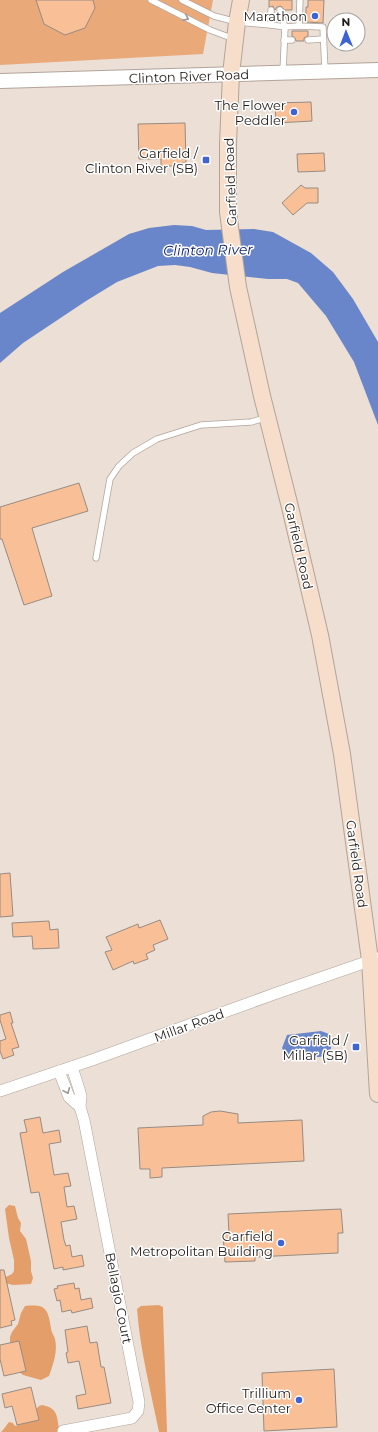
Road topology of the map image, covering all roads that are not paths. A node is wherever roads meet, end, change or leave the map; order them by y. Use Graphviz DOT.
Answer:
graph roads {
  1 [pos="151,0"];
  2 [pos="182,0"];
  3 [pos="241,0"];
  4 [pos="300,0"];
  5 [pos="271,10"];
  6 [pos="280,10"];
  7 [pos="237,22"];
  8 [pos="271,25"];
  9 [pos="299,26"];
  10 [pos="285,27"];
  11 [pos="324,39"];
  12 [pos="235,40"];
  13 [pos="284,40"];
  14 [pos="292,40"];
  15 [pos="308,40"];
  16 [pos="378,70"];
  17 [pos="325,71"];
  18 [pos="282,72"];
  19 [pos="231,74"];
  20 [pos="0,81"];
  21 [pos="267,417"];
  22 [pos="96,558"];
  23 [pos="374,959"];
  24 [pos="72,1067"];
  25 [pos="60,1071"];
  26 [pos="0,1091"];
  27 [pos="378,1094"];
  28 [pos="80,1107"];
  29 [pos="63,1431"];
  1 -- 12 [label="lane, one-way"];
  2 -- 7 [label="lane"];
  3 -- 7 [label="main road, Garfield Road"];
  4 -- 9 [label="lane"];
  5 -- 8 [label="lane"];
  6 -- 10 [label="lane"];
  7 -- 8 [label="lane"];
  7 -- 12 [label="main road, Garfield Road"];
  8 -- 10 [label="lane"];
  9 -- 10 [label="lane"];
  9 -- 11 [label="lane"];
  10 -- 13 [label="lane"];
  11 -- 15 [label="lane"];
  11 -- 17 [label="lane"];
  12 -- 19 [label="main road, Garfield Road"];
  13 -- 14 [label="lane"];
  13 -- 18 [label="lane"];
  16 -- 17 [label="street, Clinton River Road"];
  17 -- 18 [label="street, Clinton River Road"];
  18 -- 19 [label="street, Clinton River Road"];
  19 -- 20 [label="street, Clinton River Road"];
  19 -- 21 [label="main road, Garfield Road"];
  21 -- 22 [label="lane"];
  21 -- 23 [label="main road, Garfield Road"];
  23 -- 24 [label="street, Millar Road"];
  23 -- 27 [label="main road, Garfield Road"];
  24 -- 25 [label="street, Millar Road"];
  24 -- 28 [label="street, Bellagio Court"];
  25 -- 26 [label="street, Millar Road"];
  25 -- 28 [label="street, Bellagio Court, one-way"];
  28 -- 29 [label="street, Bellagio Court"];
}
